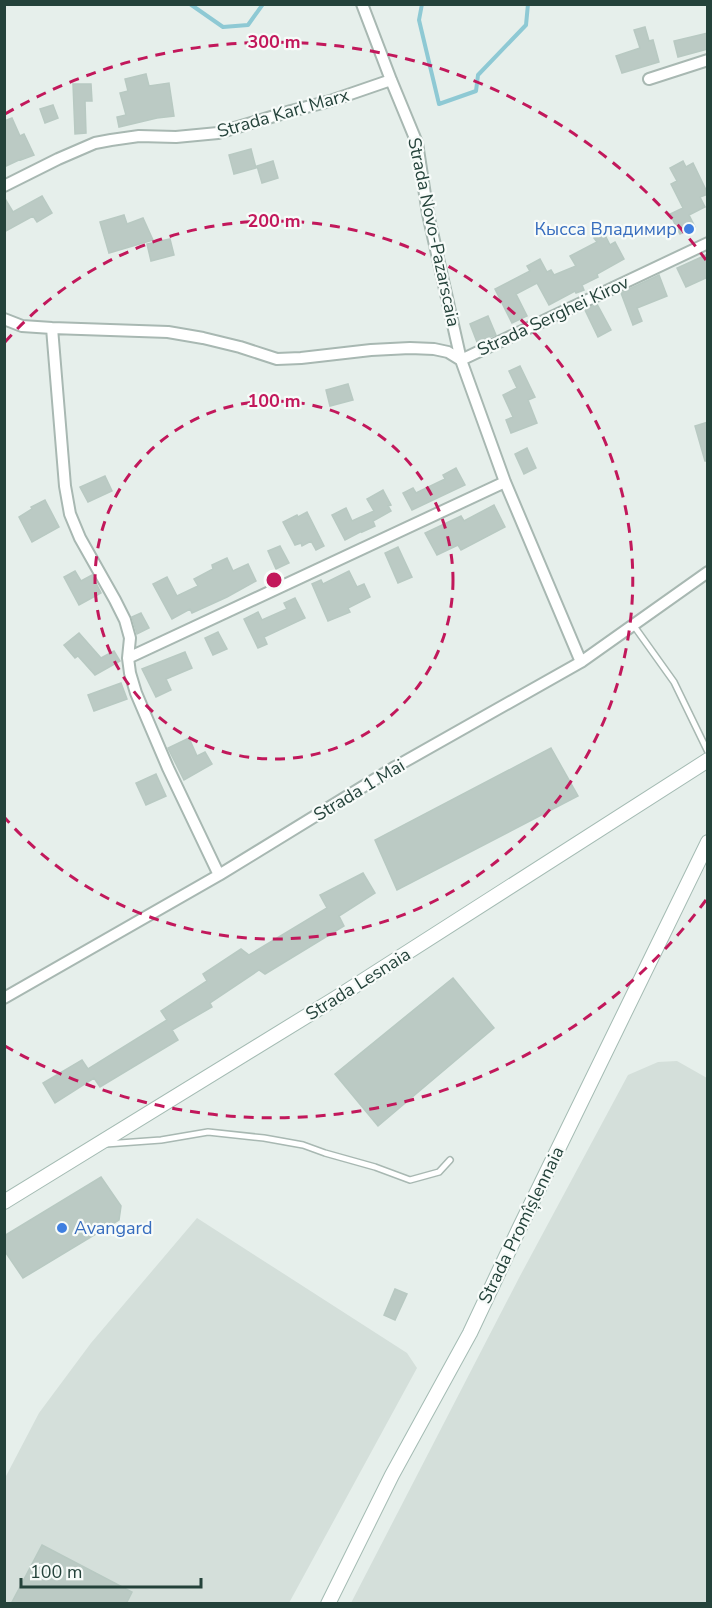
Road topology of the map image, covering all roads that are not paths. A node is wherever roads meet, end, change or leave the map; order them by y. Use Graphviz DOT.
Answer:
graph roads {
  1 [pos="363,4"];
  2 [pos="708,60"];
  3 [pos="649,79"];
  4 [pos="391,80"];
  5 [pos="4,186"];
  6 [pos="708,243"];
  7 [pos="4,319"];
  8 [pos="52,328"];
  9 [pos="460,360"];
  10 [pos="505,482"];
  11 [pos="708,572"];
  12 [pos="634,626"];
  13 [pos="129,658"];
  14 [pos="581,662"];
  15 [pos="708,752"];
  16 [pos="708,760"];
  17 [pos="708,842"];
  18 [pos="219,875"];
  19 [pos="4,998"];
  20 [pos="99,1144"];
  21 [pos="450,1160"];
  22 [pos="4,1202"];
  23 [pos="328,1604"];
  1 -- 4 [label="street, Strada Novo-Pazarscaia"];
  2 -- 3 [label="street"];
  4 -- 5 [label="street, Strada Karl Marx"];
  4 -- 9 [label="street, Strada Novo-Pazarscaia"];
  6 -- 9 [label="street, Strada Serghei Kirov"];
  7 -- 8 [label="street, Strada Serghei Kirov"];
  8 -- 9 [label="street, Strada Serghei Kirov"];
  8 -- 13 [label="street"];
  9 -- 10 [label="street, Strada Novo-Pazarscaia"];
  10 -- 13 [label="street"];
  10 -- 14 [label="street, Strada Novo-Pazarscaia"];
  11 -- 12 [label="street, Strada 1 Mai"];
  12 -- 14 [label="street, Strada 1 Mai"];
  12 -- 15 [label="lane"];
  13 -- 18 [label="street"];
  14 -- 18 [label="street, Strada 1 Mai"];
  16 -- 20 [label="street, Strada Lesnaia"];
  17 -- 23 [label="street, Strada Promîșlennaia"];
  18 -- 19 [label="street, Strada 1 Mai"];
  20 -- 21 [label="lane"];
  20 -- 22 [label="street, Strada Lesnaia"];
}
